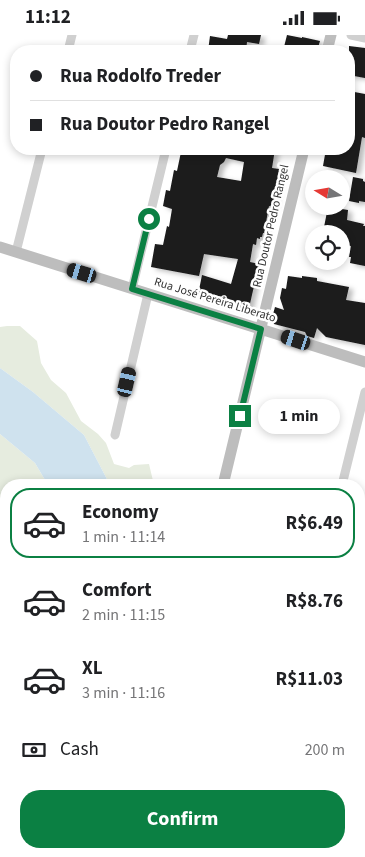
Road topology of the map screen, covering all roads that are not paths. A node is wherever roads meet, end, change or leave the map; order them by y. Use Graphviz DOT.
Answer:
graph roads {
  1 [pos="351,35"];
  2 [pos="365,38"];
  3 [pos="40,155"];
  4 [pos="165,155"];
  5 [pos="303,155"];
  6 [pos="0,247"];
  7 [pos="16,252"];
  8 [pos="132,289"];
  9 [pos="148,293"];
  10 [pos="261,329"];
  11 [pos="365,362"];
  12 [pos="365,392"];
  13 [pos="115,435"];
  14 [pos="224,479"];
  15 [pos="343,479"];
  1 -- 2 [label="street"];
  3 -- 7 [label="street"];
  4 -- 8 [label="street"];
  5 -- 10 [label="main road, Rua Doutor Pedro Rangel"];
  6 -- 7 [label="main road, Rua José Pereira Liberato"];
  7 -- 8 [label="main road, Rua José Pereira Liberato"];
  8 -- 9 [label="main road, Rua José Pereira Liberato"];
  9 -- 10 [label="main road, Rua José Pereira Liberato"];
  9 -- 13 [label="street"];
  10 -- 11 [label="main road, Rua José Pereira Liberato"];
  10 -- 14 [label="main road, Rua Doutor Pedro Rangel"];
  12 -- 15 [label="street"];
}
